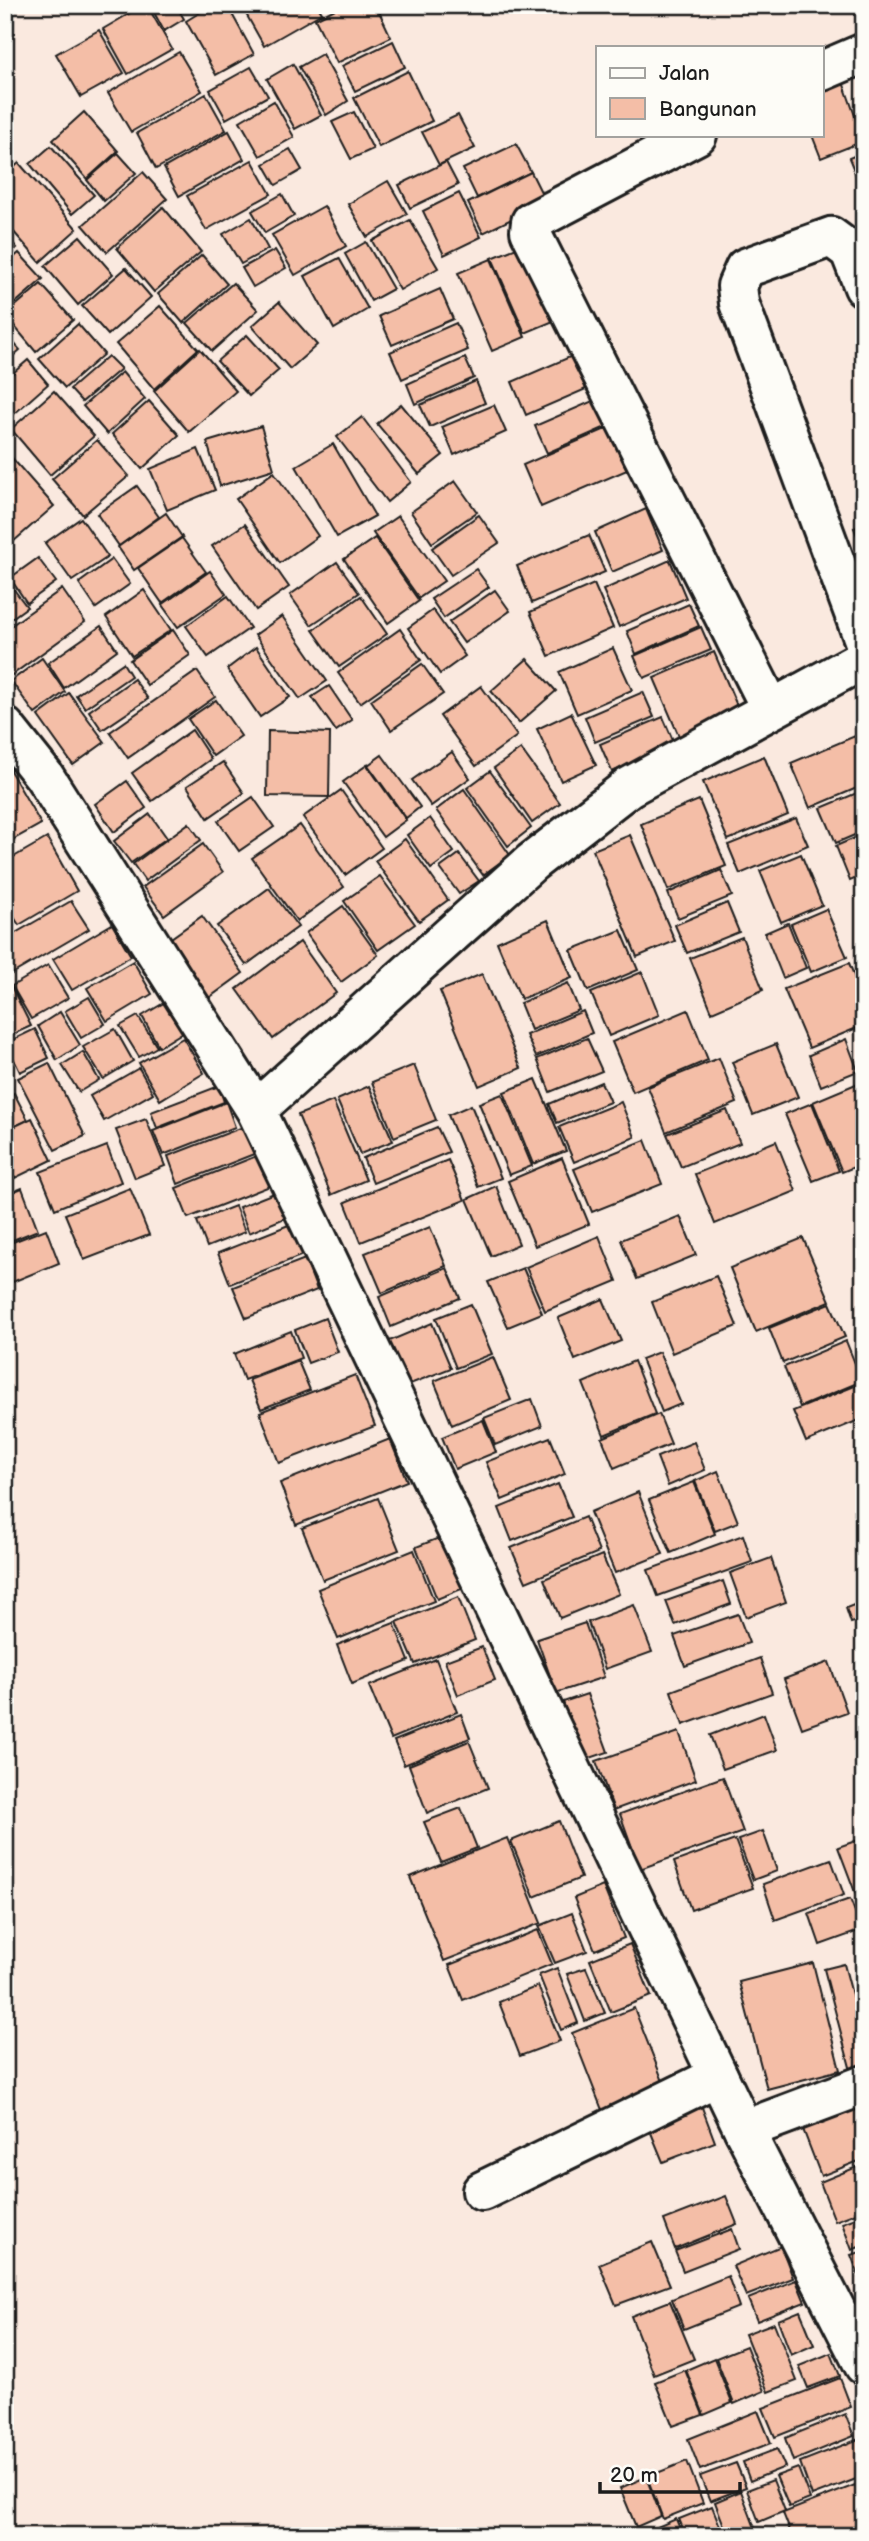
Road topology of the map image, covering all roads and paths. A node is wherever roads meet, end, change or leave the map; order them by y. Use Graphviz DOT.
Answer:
graph roads {
  1 [pos="864,53"];
  2 [pos="824,70"];
  3 [pos="695,136"];
  4 [pos="864,287"];
  5 [pos="864,640"];
  6 [pos="864,659"];
  7 [pos="771,709"];
  8 [pos="5,727"];
  9 [pos="256,1110"];
  10 [pos="719,2076"];
  11 [pos="864,2085"];
  12 [pos="744,2130"];
  13 [pos="482,2192"];
  14 [pos="864,2365"];
  1 -- 2 [label="street"];
  3 -- 7 [label="street"];
  4 -- 5 [label="street"];
  6 -- 7 [label="street"];
  7 -- 9 [label="street"];
  8 -- 9 [label="street"];
  9 -- 10 [label="street"];
  10 -- 12 [label="street"];
  10 -- 13 [label="street"];
  11 -- 12 [label="street"];
  12 -- 14 [label="street"];
}
